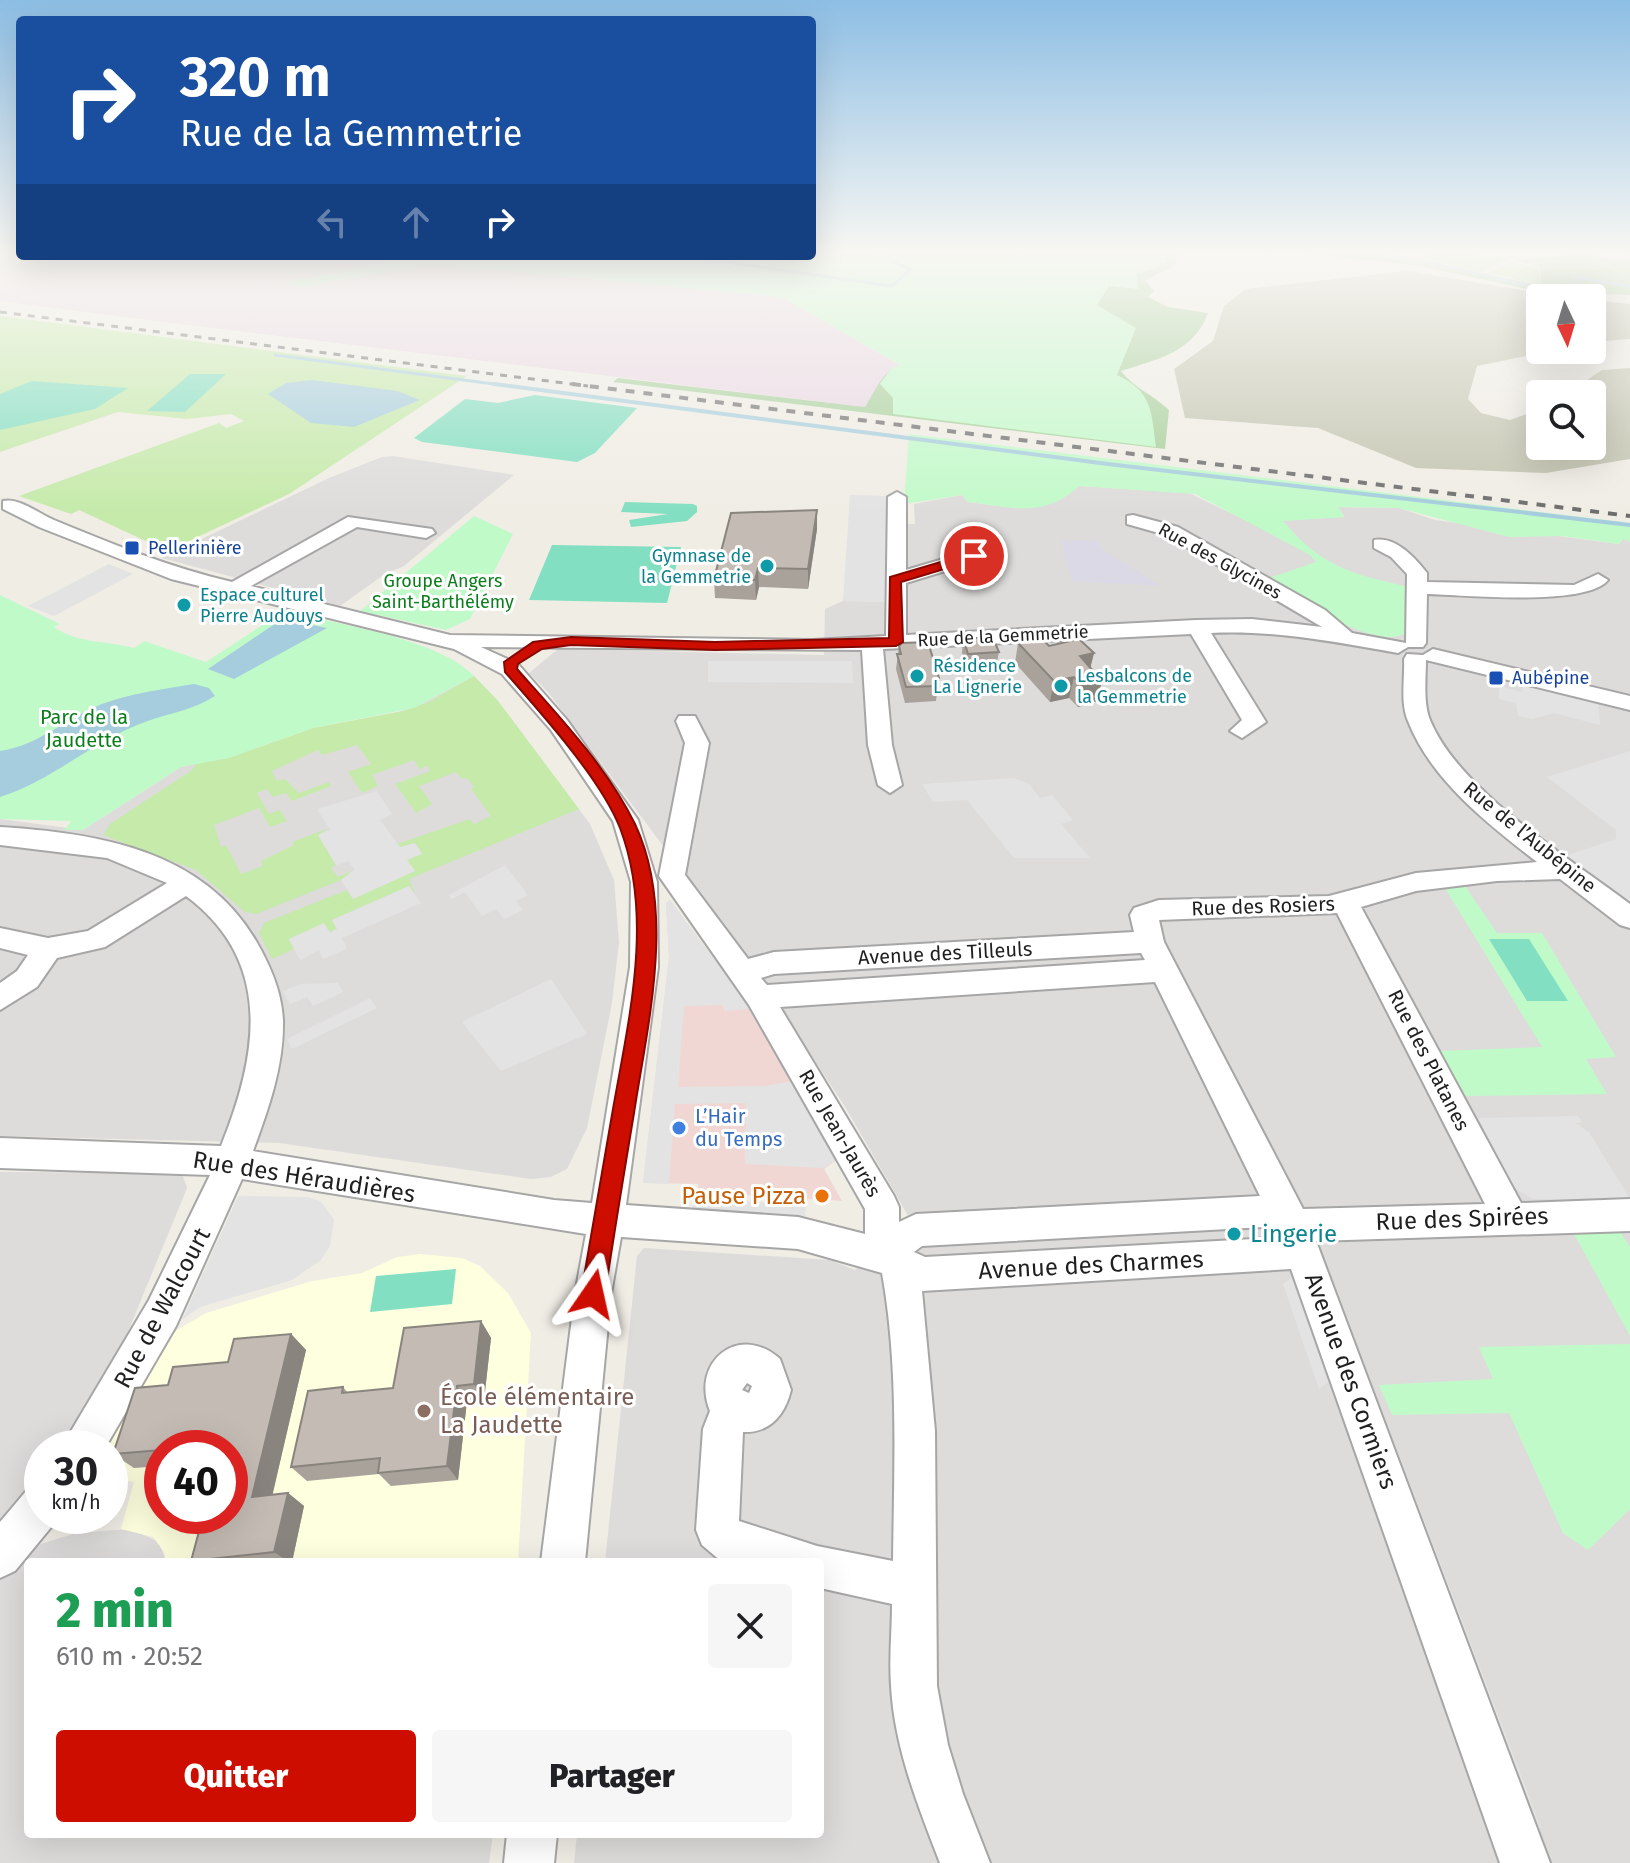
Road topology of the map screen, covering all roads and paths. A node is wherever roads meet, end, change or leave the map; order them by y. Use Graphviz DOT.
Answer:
graph roads {
  1 [pos="897,497"];
  2 [pos="4,503"];
  3 [pos="1133,520"];
  4 [pos="426,533"];
  5 [pos="985,541"];
  6 [pos="1381,544"];
  7 [pos="894,580"];
  8 [pos="1598,580"];
  9 [pos="1417,588"];
  10 [pos="234,589"];
  11 [pos="1304,619"];
  12 [pos="1196,626"];
  13 [pos="447,641"];
  14 [pos="896,642"];
  15 [pos="872,644"];
  16 [pos="1415,651"];
  17 [pos="508,656"];
  18 [pos="1630,703"];
  19 [pos="687,721"];
  20 [pos="1242,731"];
  21 [pos="890,785"];
  22 [pos="0,836"];
  23 [pos="1571,870"];
  24 [pos="189,882"];
  25 [pos="1346,904"];
  26 [pos="1630,918"];
  27 [pos="0,938"];
  28 [pos="1153,942"];
  29 [pos="48,949"];
  30 [pos="742,972"];
  31 [pos="759,997"];
  32 [pos="0,999"];
  33 [pos="0,1153"];
  34 [pos="231,1163"];
  35 [pos="1630,1215"];
  36 [pos="1511,1218"];
  37 [pos="607,1219"];
  38 [pos="1293,1226"];
  39 [pos="897,1242"];
  40 [pos="731,1408"];
  41 [pos="92,1430"];
  42 [pos="24,1527"];
  43 [pos="0,1556"];
  44 [pos="563,1558"];
  45 [pos="788,1558"];
  46 [pos="824,1567"];
  47 [pos="913,1584"];
  48 [pos="532,1838"];
  49 [pos="529,1863"];
  50 [pos="965,1863"];
  51 [pos="1525,1863"];
  1 -- 7 [label="street"];
  2 -- 10 [label="street"];
  3 -- 11 [label="street, Rue des Glycines"];
  4 -- 10 [label="street"];
  5 -- 7 [label="street"];
  6 -- 9 [label="street, Rue de l’Aubépine"];
  7 -- 14 [label="street"];
  8 -- 9 [label="street"];
  9 -- 16 [label="street, Rue de l’Aubépine"];
  10 -- 13 [label="street"];
  11 -- 12 [label="street, Rue de la Gemmetrie"];
  11 -- 16 [label="street, Rue de la Gemmetrie"];
  12 -- 14 [label="street, Rue de la Gemmetrie"];
  12 -- 20 [label="street"];
  13 -- 17 [label="street"];
  13 -- 17 [label="street, Rue de la Gemmetrie"];
  14 -- 15 [label="street, Rue de la Gemmetrie"];
  15 -- 17 [label="street, Rue de la Gemmetrie"];
  15 -- 21 [label="street"];
  16 -- 18 [label="street, Rue de la Gemmetrie"];
  16 -- 23 [label="street, Rue de l’Aubépine"];
  17 -- 37 [label="street"];
  19 -- 30 [label="street, Rue Jean-Jaurès"];
  22 -- 24 [label="street, Rue de Walcourt"];
  23 -- 25 [label="street, Rue des Rosiers"];
  23 -- 26 [label="street, Rue de l’Aubépine"];
  24 -- 29 [label="street"];
  24 -- 34 [label="street, Rue de Walcourt"];
  25 -- 28 [label="street, Rue des Rosiers"];
  25 -- 36 [label="street, Rue des Platanes"];
  27 -- 29 [label="street"];
  28 -- 30 [label="street, Avenue des Tilleuls"];
  28 -- 31 [label="street, Avenue des Tilleuls"];
  28 -- 38 [label="street, Avenue des Cormiers"];
  29 -- 32 [label="street"];
  30 -- 31 [label="street, Rue Jean-Jaurès"];
  31 -- 39 [label="street, Rue Jean-Jaurès"];
  33 -- 34 [label="street, Rue des Héraudières"];
  34 -- 37 [label="street, Rue des Héraudières"];
  34 -- 41 [label="street, Rue de Walcourt"];
  35 -- 36 [label="street, Rue des Spirées"];
  36 -- 38 [label="street, Rue des Spirées"];
  37 -- 39 [label="street, Avenue des Charmes"];
  37 -- 44 [label="street"];
  38 -- 39 [label="street, Avenue des Charmes"];
  38 -- 51 [label="street, Avenue des Cormiers"];
  39 -- 47 [label="street, Rue Jean-Jaurès"];
  40 -- 45 [label="street"];
  42 -- 43 [label="street"];
  46 -- 47 [label="street"];
  47 -- 50 [label="street, Rue Jean-Jaurès"];
  48 -- 49 [label="street"];
}
